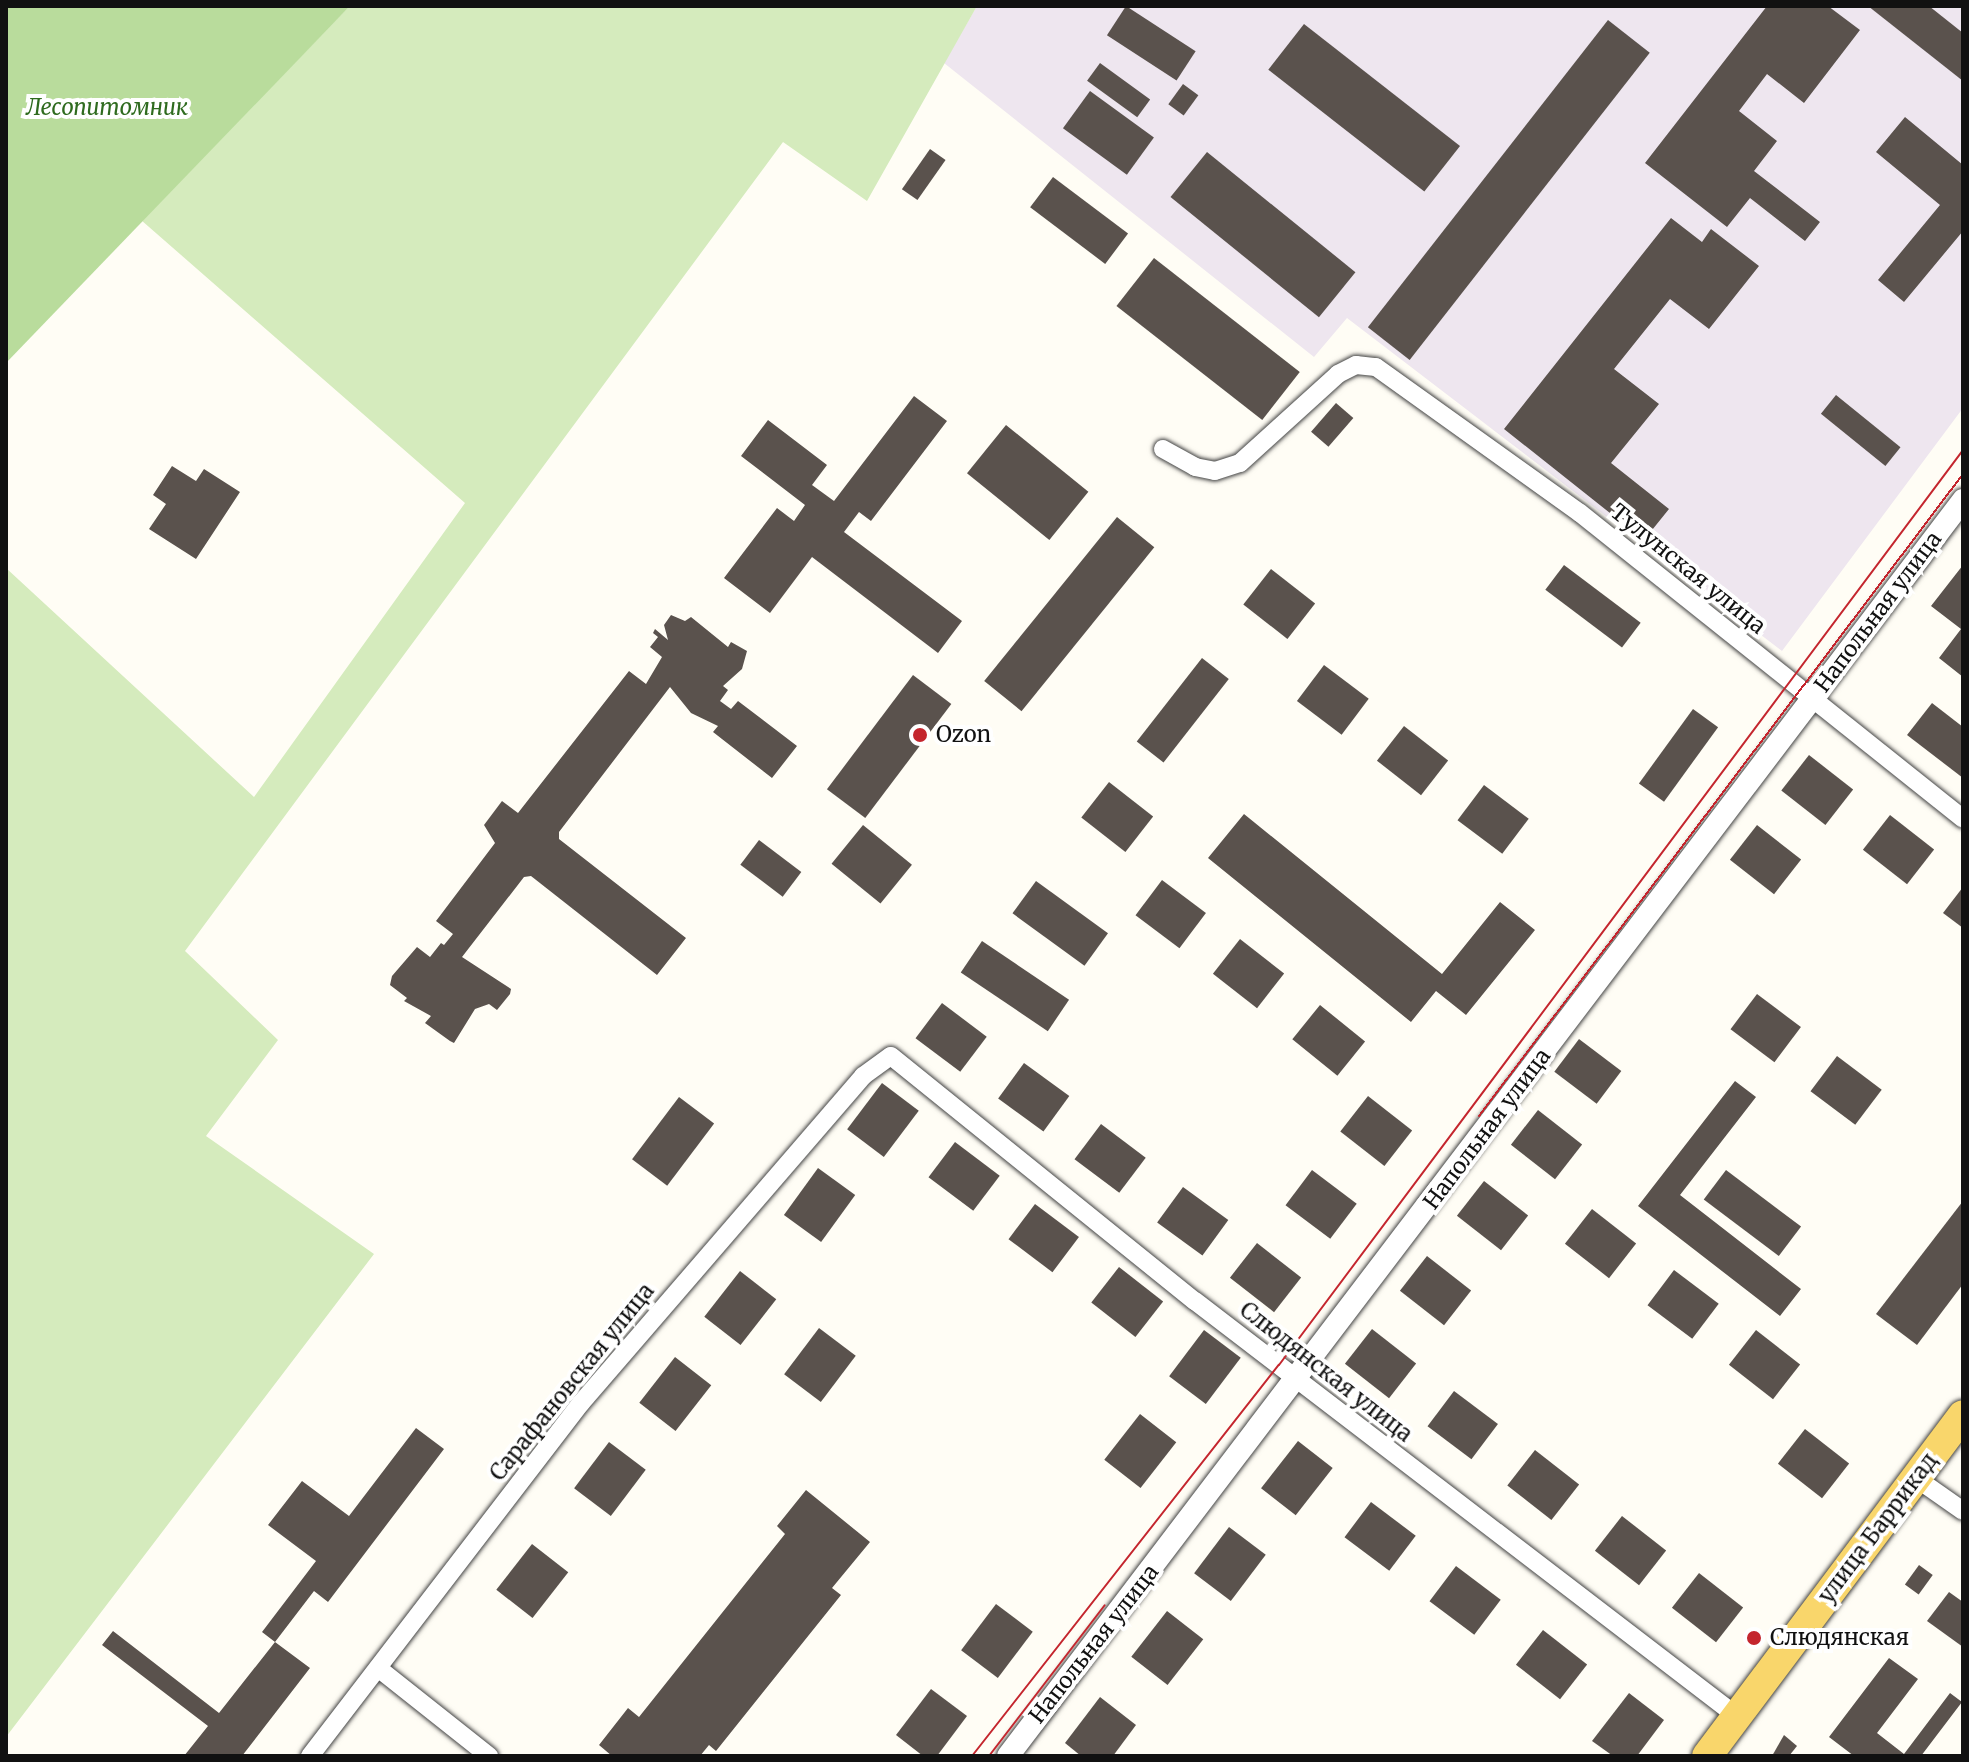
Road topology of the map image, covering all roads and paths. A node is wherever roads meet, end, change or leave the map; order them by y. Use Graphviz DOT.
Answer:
graph roads {
  1 [pos="1163,449"];
  2 [pos="1963,500"];
  3 [pos="1812,699"];
  4 [pos="1963,819"];
  5 [pos="891,1056"];
  6 [pos="1298,1379"];
  7 [pos="1963,1415"];
  8 [pos="1916,1478"];
  9 [pos="1963,1511"];
  10 [pos="378,1668"];
  11 [pos="1738,1717"];
  12 [pos="310,1756"];
  13 [pos="489,1756"];
  14 [pos="1008,1756"];
  15 [pos="1707,1756"];
  1 -- 3 [label="street, Тулунская улица"];
  2 -- 3 [label="street, Напольная улица"];
  3 -- 4 [label="street, Тулунская улица"];
  3 -- 6 [label="street, Напольная улица"];
  5 -- 6 [label="street, Слюдянская улица"];
  5 -- 10 [label="street, Сарафановская улица"];
  6 -- 11 [label="street, Слюдянская улица"];
  6 -- 14 [label="street, Напольная улица"];
  7 -- 8 [label="main road, улица Баррикад"];
  8 -- 9 [label="street"];
  8 -- 11 [label="main road, улица Баррикад"];
  10 -- 12 [label="street, Сарафановская улица"];
  10 -- 13 [label="street"];
  11 -- 15 [label="main road, улица Баррикад"];
}
